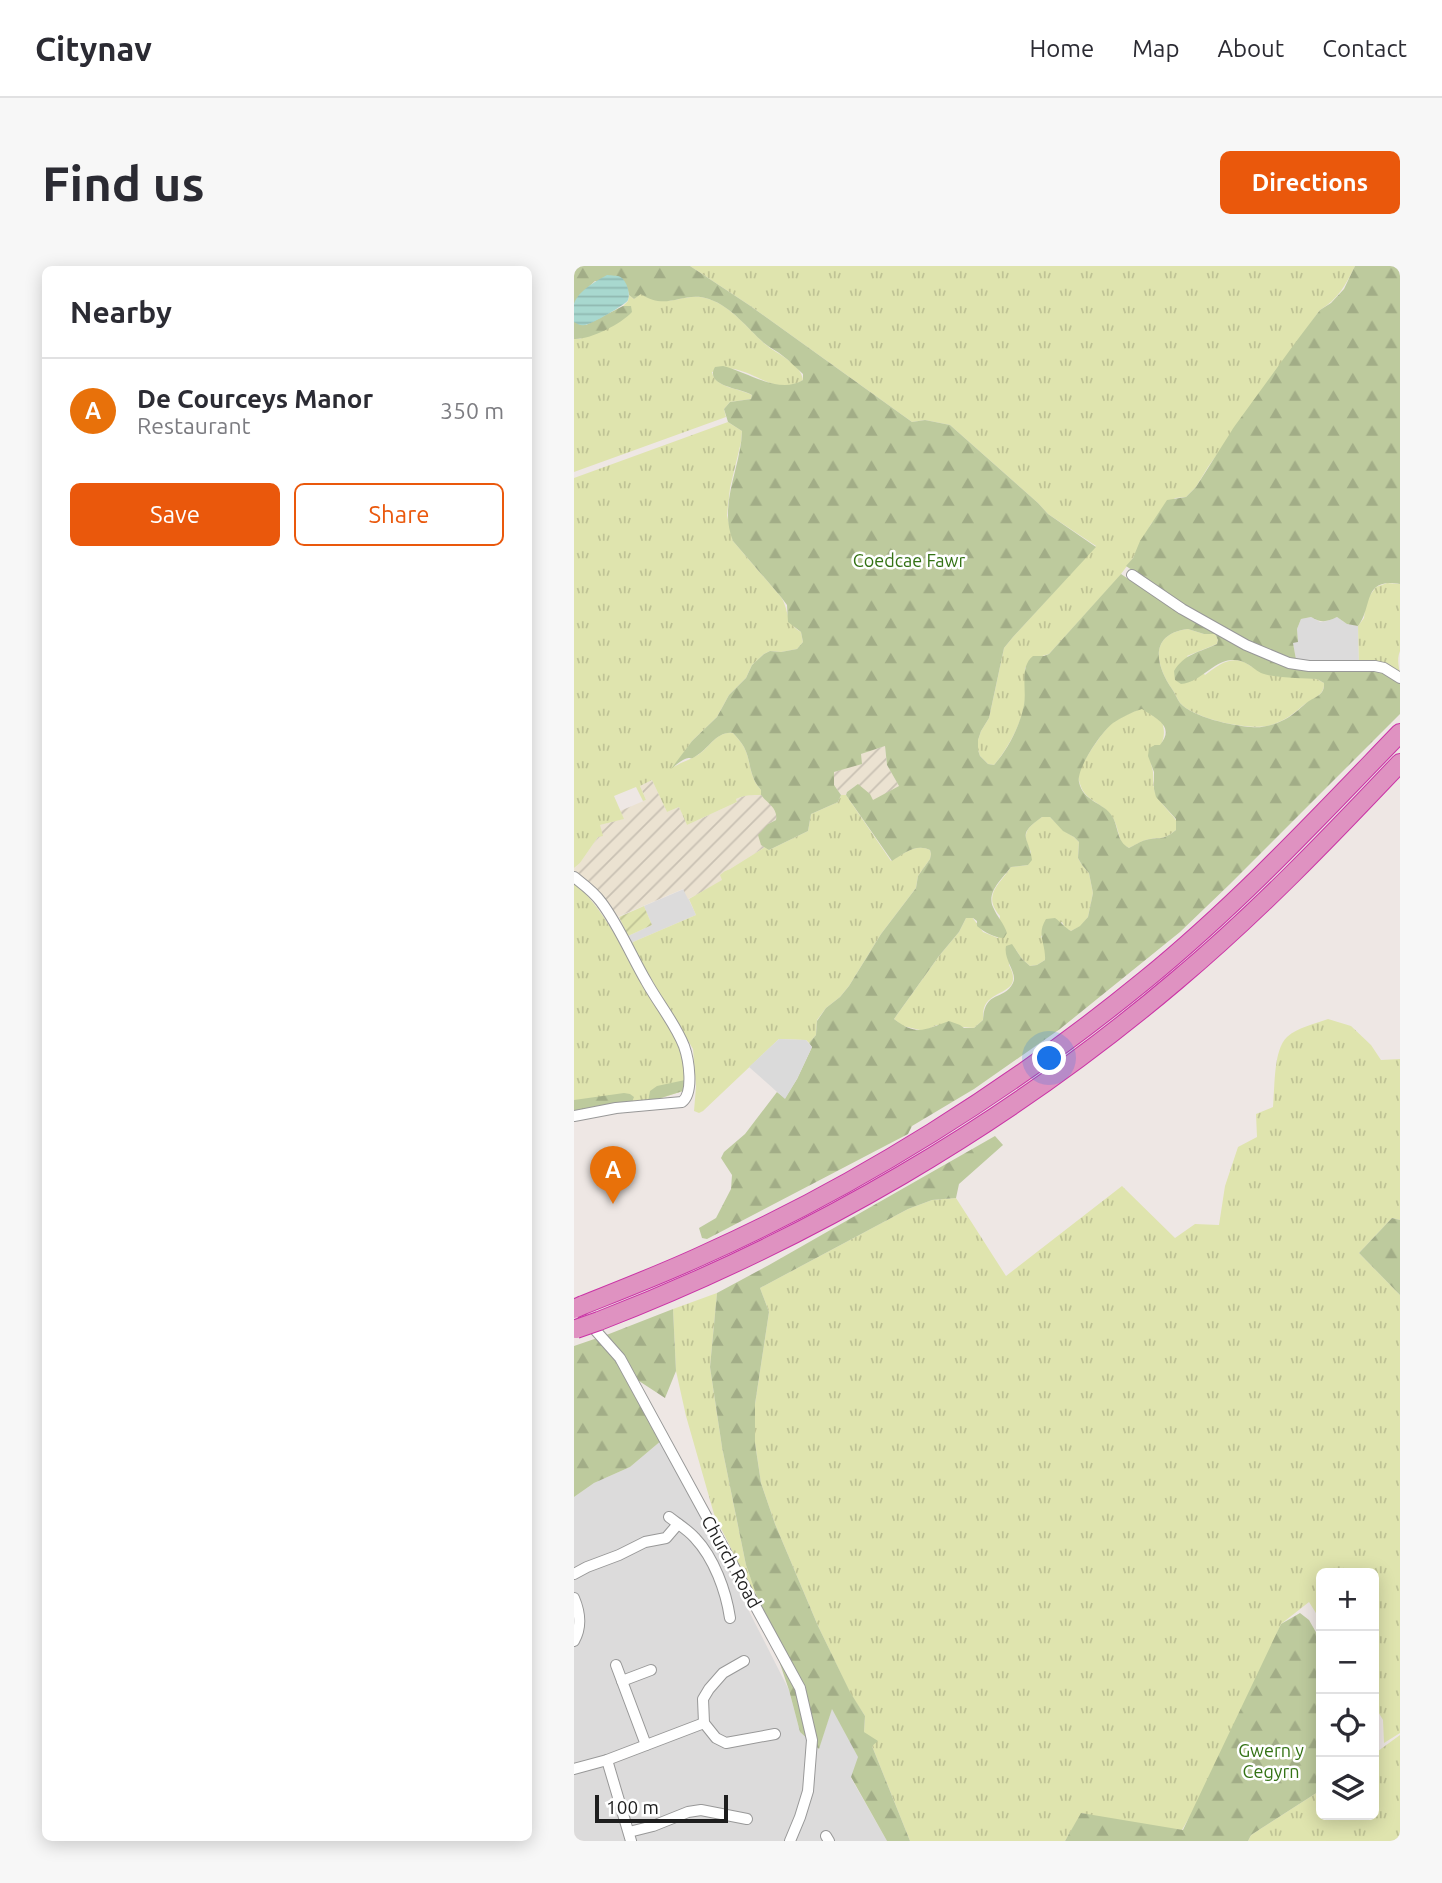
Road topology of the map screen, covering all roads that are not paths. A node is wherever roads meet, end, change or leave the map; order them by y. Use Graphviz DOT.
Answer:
graph roads {
  1 [pos="1132,575"];
  2 [pos="1400,678"];
  3 [pos="1400,733"];
  4 [pos="1400,763"];
  5 [pos="574,877"];
  6 [pos="574,1116"];
  7 [pos="577,1307"];
  8 [pos="575,1330"];
  9 [pos="574,1574"];
  10 [pos="574,1598"];
  11 [pos="730,1618"];
  12 [pos="574,1641"];
  13 [pos="744,1661"];
  14 [pos="616,1665"];
  15 [pos="651,1670"];
  16 [pos="622,1681"];
  17 [pos="704,1723"];
  18 [pos="775,1734"];
  19 [pos="646,1745"];
  20 [pos="607,1760"];
  21 [pos="574,1769"];
  22 [pos="730,1816"];
  23 [pos="747,1819"];
  24 [pos="727,1828"];
  25 [pos="630,1836"];
  26 [pos="790,1841"];
  1 -- 2 [label="street"];
  3 -- 7 [label="highway"];
  4 -- 8 [label="highway, bridge"];
  5 -- 6 [label="street"];
  7 -- 26 [label="street, Church Road"];
  9 -- 11 [label="street"];
  10 -- 12 [label="street"];
  13 -- 17 [label="street"];
  14 -- 16 [label="street"];
  15 -- 16 [label="street"];
  16 -- 19 [label="street"];
  17 -- 18 [label="street"];
  17 -- 19 [label="street"];
  19 -- 20 [label="street"];
  20 -- 21 [label="street"];
  20 -- 25 [label="street"];
  22 -- 23 [label="street"];
  22 -- 24 [label="street"];
  22 -- 25 [label="street"];
}
